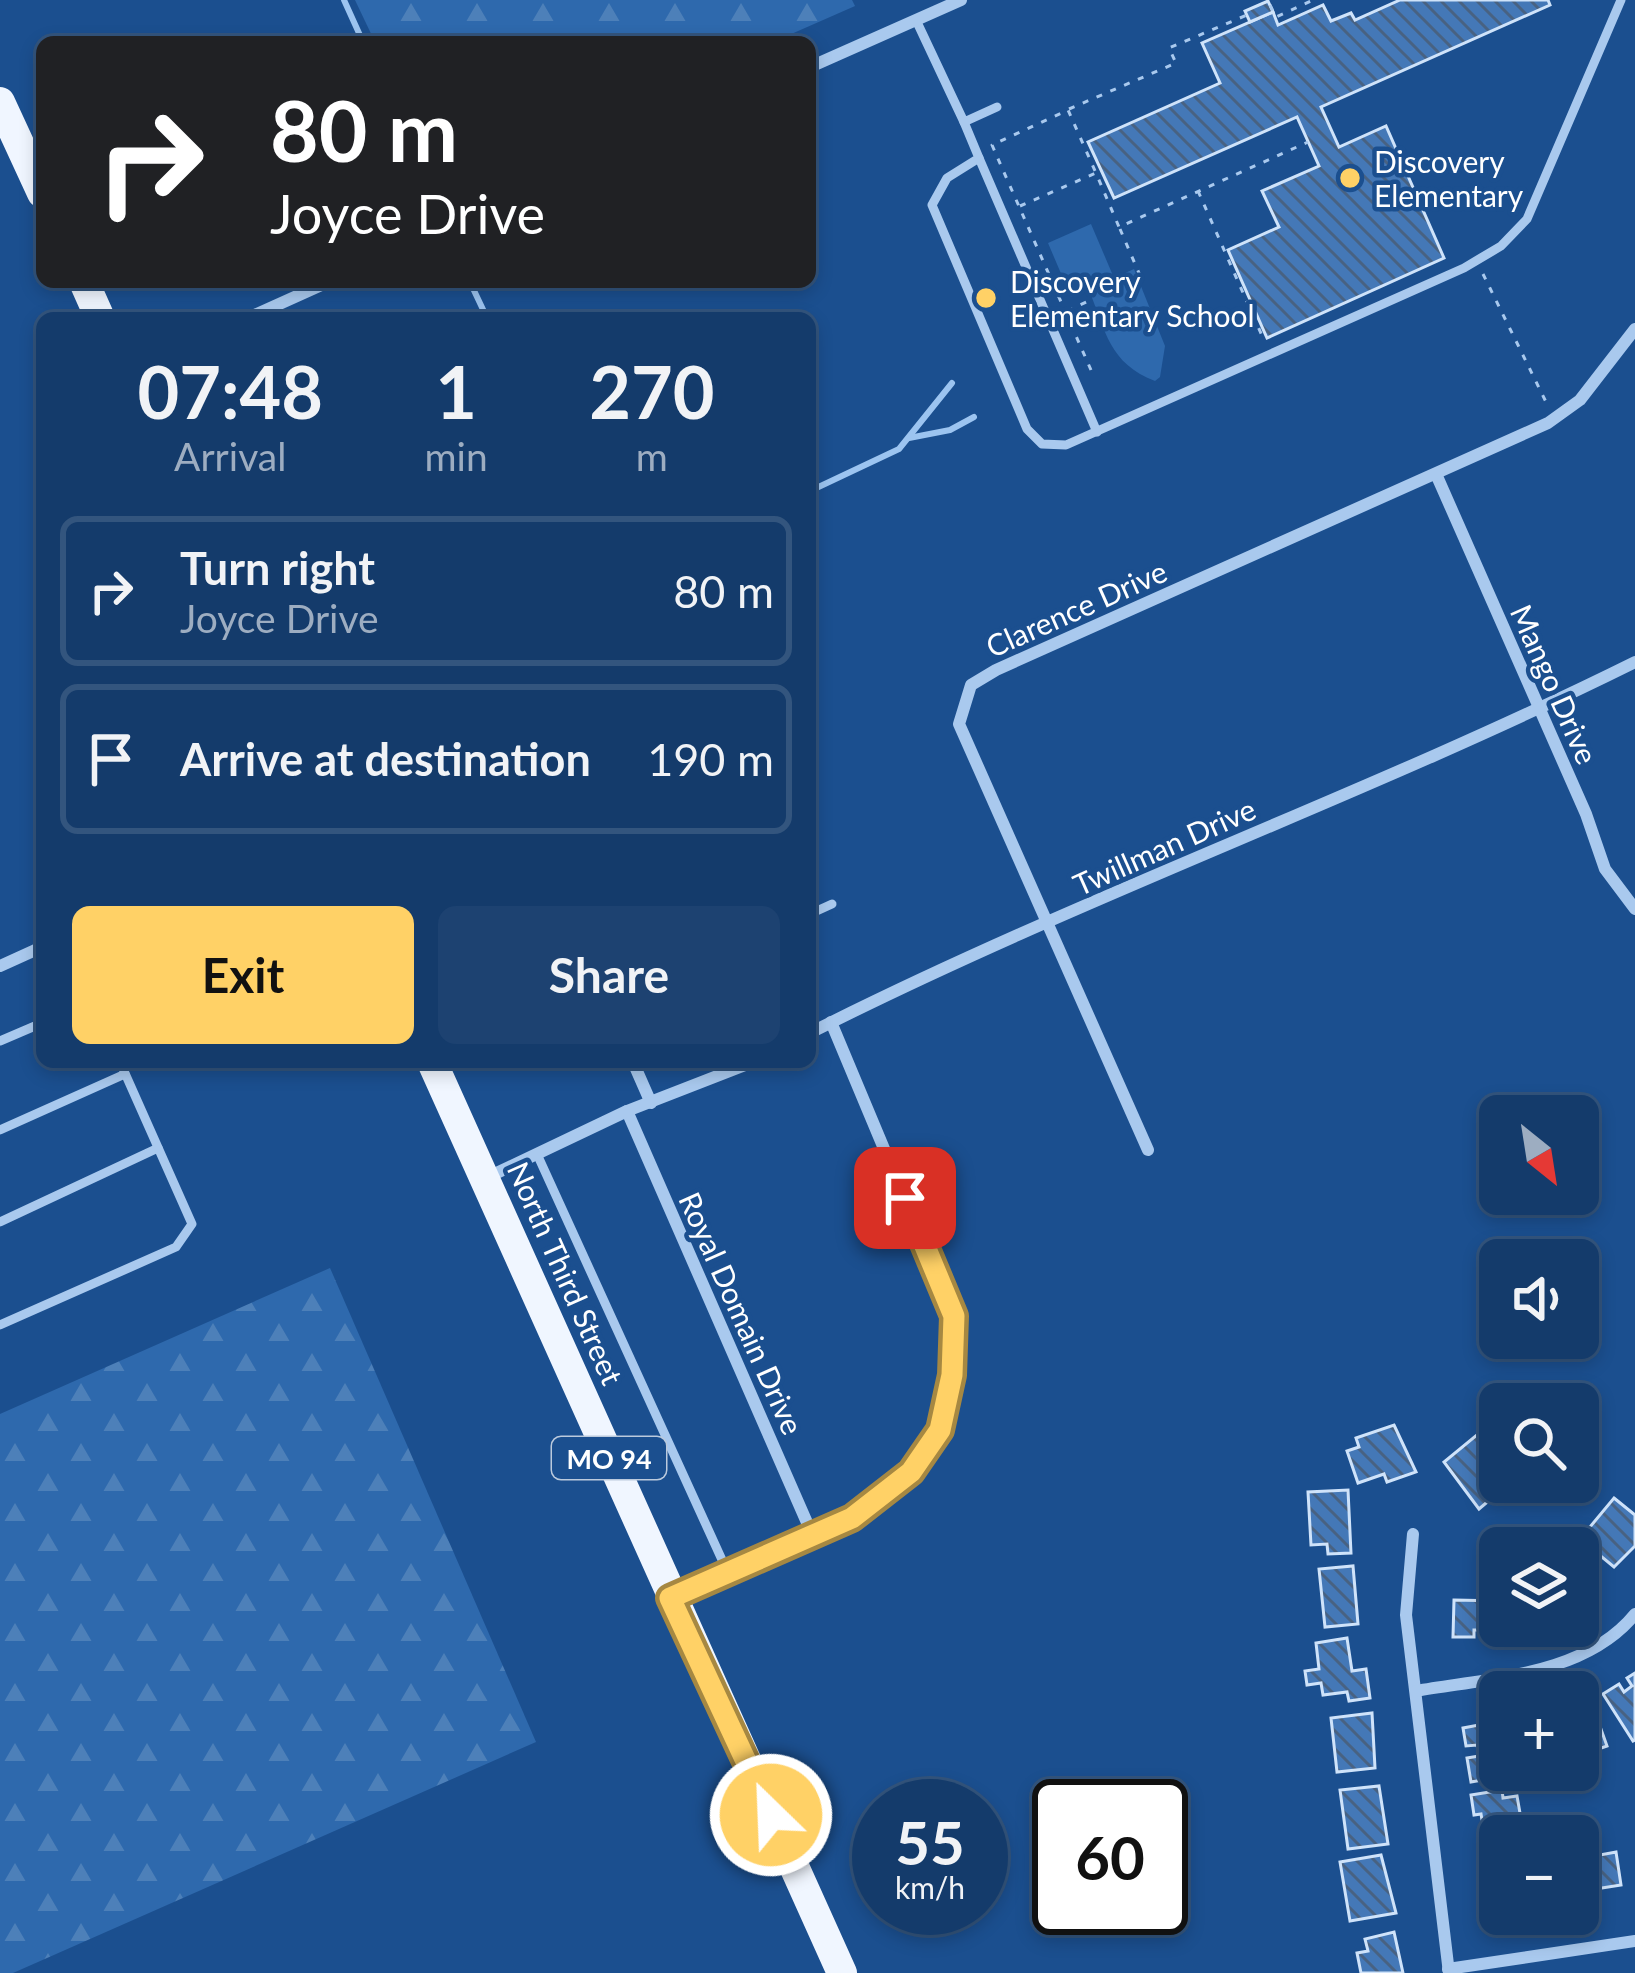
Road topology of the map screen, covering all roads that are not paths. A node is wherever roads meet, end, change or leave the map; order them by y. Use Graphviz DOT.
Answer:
graph roads {
  1 [pos="961,0"];
  2 [pos="1622,0"];
  3 [pos="916,20"];
  4 [pos="816,64"];
  5 [pos="0,102"];
  6 [pos="997,106"];
  7 [pos="964,122"];
  8 [pos="979,158"];
  9 [pos="36,180"];
  10 [pos="315,288"];
  11 [pos="261,312"];
  12 [pos="1635,329"];
  13 [pos="1097,432"];
  14 [pos="1436,474"];
  15 [pos="1635,662"];
  16 [pos="1541,709"];
  17 [pos="832,904"];
  18 [pos="1635,909"];
  19 [pos="816,911"];
  20 [pos="1047,924"];
  21 [pos="36,950"];
  22 [pos="0,966"];
  23 [pos="831,1022"];
  24 [pos="36,1026"];
  25 [pos="816,1030"];
  26 [pos="0,1041"];
  27 [pos="122,1068"];
  28 [pos="435,1068"];
  29 [pos="636,1068"];
  30 [pos="737,1068"];
  31 [pos="125,1074"];
  32 [pos="651,1103"];
  33 [pos="627,1111"];
  34 [pos="0,1130"];
  35 [pos="158,1148"];
  36 [pos="1148,1150"];
  37 [pos="537,1154"];
  38 [pos="485,1178"];
  39 [pos="0,1222"];
  40 [pos="0,1325"];
  41 [pos="812,1534"];
  42 [pos="1413,1534"];
  43 [pos="728,1573"];
  44 [pos="670,1598"];
  45 [pos="1635,1614"];
  46 [pos="1416,1691"];
  47 [pos="1635,1941"];
  48 [pos="1449,1971"];
  49 [pos="842,1973"];
  1 -- 3 [label="street"];
  2 -- 13 [label="lane"];
  3 -- 4 [label="street"];
  3 -- 7 [label="lane"];
  5 -- 9 [label="main road"];
  6 -- 7 [label="lane"];
  7 -- 8 [label="lane"];
  8 -- 13 [label="lane"];
  8 -- 13 [label="lane"];
  10 -- 11 [label="street"];
  12 -- 14 [label="street, Clarence Drive"];
  14 -- 16 [label="street, Mango Drive"];
  14 -- 20 [label="street, Clarence Drive"];
  15 -- 16 [label="street, Twillman Drive"];
  16 -- 18 [label="street, Mango Drive"];
  16 -- 20 [label="street, Twillman Drive"];
  17 -- 19 [label="lane"];
  20 -- 23 [label="street, Twillman Drive"];
  20 -- 36 [label="street, Clarence Drive"];
  21 -- 22 [label="street"];
  23 -- 25 [label="street, Twillman Drive"];
  23 -- 41 [label="street"];
  24 -- 26 [label="lane"];
  27 -- 31 [label="lane"];
  28 -- 38 [label="main road, North Third Street / MO 94"];
  29 -- 32 [label="street"];
  30 -- 32 [label="street"];
  31 -- 34 [label="lane"];
  31 -- 35 [label="lane"];
  32 -- 33 [label="street"];
  33 -- 37 [label="street"];
  33 -- 41 [label="street, Royal Domain Drive"];
  35 -- 39 [label="lane"];
  35 -- 40 [label="lane"];
  37 -- 38 [label="street"];
  37 -- 43 [label="lane"];
  38 -- 44 [label="main road, North Third Street / MO 94"];
  41 -- 43 [label="street"];
  42 -- 46 [label="street"];
  43 -- 44 [label="street"];
  44 -- 49 [label="main road, North Third Street / MO 94"];
  45 -- 46 [label="street"];
  46 -- 48 [label="street"];
  47 -- 48 [label="street"];
}
